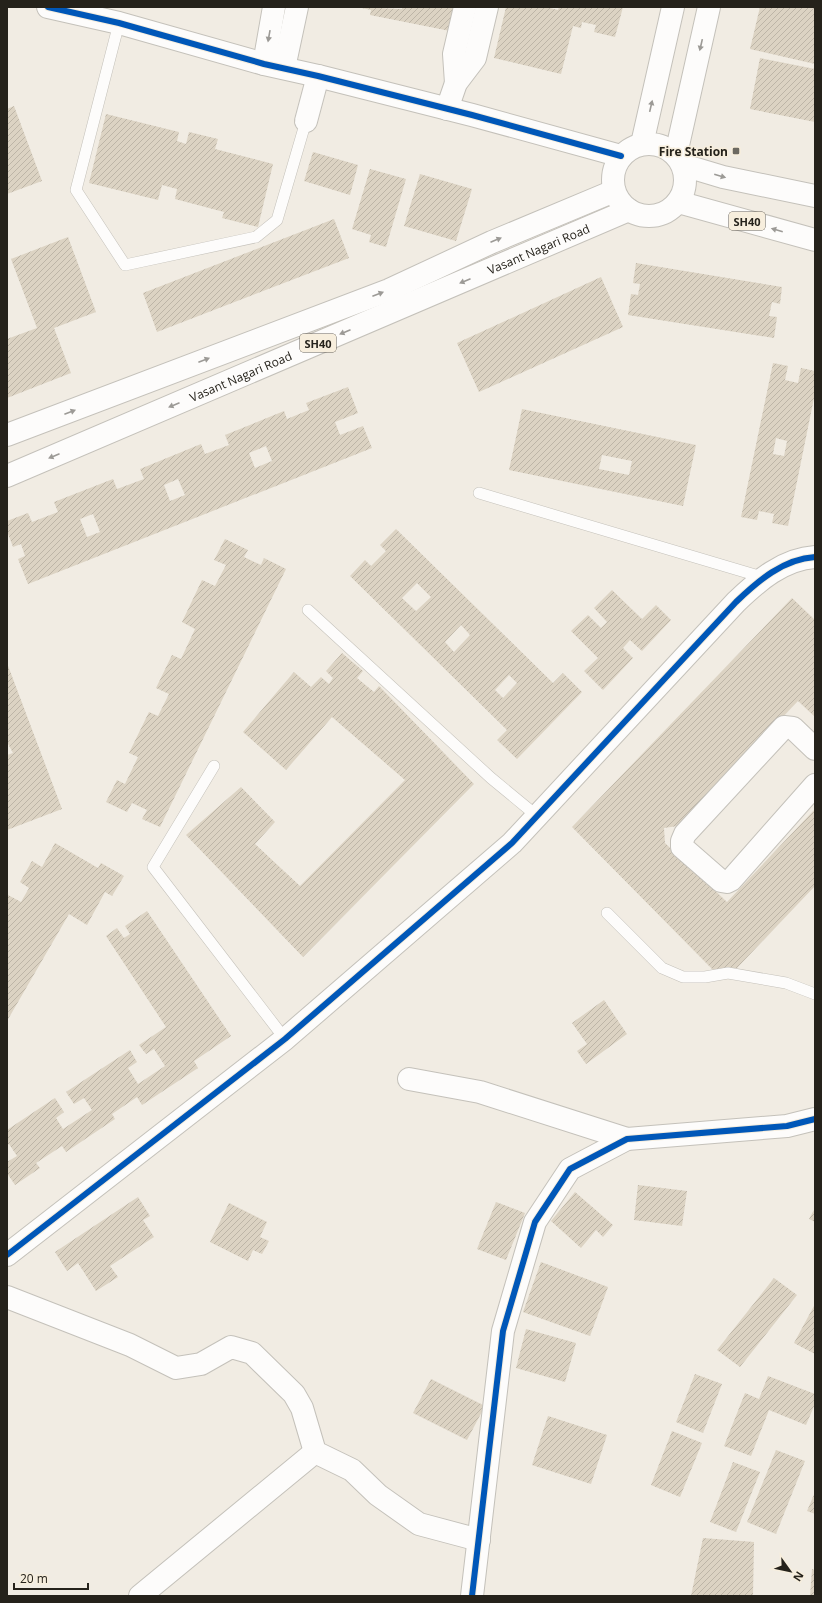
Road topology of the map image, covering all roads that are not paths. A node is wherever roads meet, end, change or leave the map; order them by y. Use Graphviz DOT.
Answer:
graph roads {
  1 [pos="274,7"];
  2 [pos="297,7"];
  3 [pos="466,7"];
  4 [pos="487,7"];
  5 [pos="673,7"];
  6 [pos="709,7"];
  7 [pos="53,8"];
  8 [pos="119,23"];
  9 [pos="274,66"];
  10 [pos="318,76"];
  11 [pos="456,83"];
  12 [pos="447,109"];
  13 [pos="306,121"];
  14 [pos="642,144"];
  15 [pos="621,156"];
  16 [pos="679,159"];
  17 [pos="614,191"];
  18 [pos="815,196"];
  19 [pos="678,202"];
  20 [pos="629,210"];
  21 [pos="815,240"];
  22 [pos="7,435"];
  23 [pos="7,476"];
  24 [pos="479,493"];
  25 [pos="815,557"];
  26 [pos="762,577"];
  27 [pos="308,610"];
  28 [pos="815,749"];
  29 [pos="214,766"];
  30 [pos="815,786"];
  31 [pos="537,816"];
  32 [pos="607,913"];
  33 [pos="815,994"];
  34 [pos="285,1038"];
  35 [pos="409,1079"];
  36 [pos="815,1119"];
  37 [pos="627,1139"];
  38 [pos="7,1255"];
  39 [pos="7,1297"];
  40 [pos="315,1452"];
  41 [pos="479,1540"];
  42 [pos="140,1596"];
  43 [pos="472,1596"];
  1 -- 9 [label="street, one-way"];
  2 -- 9 [label="street"];
  3 -- 11 [label="street"];
  4 -- 11 [label="street"];
  14 -- 5 [label="street, one-way"];
  6 -- 16 [label="street, one-way"];
  7 -- 8 [label="street"];
  8 -- 9 [label="street"];
  8 -- 13 [label="lane"];
  9 -- 10 [label="street"];
  10 -- 12 [label="street"];
  10 -- 13 [label="street"];
  11 -- 12 [label="street"];
  12 -- 15 [label="street"];
  14 -- 15 [label="street"];
  14 -- 16 [label="street"];
  15 -- 17 [label="street"];
  16 -- 18 [label="street, one-way"];
  16 -- 19 [label="street"];
  17 -- 20 [label="street"];
  22 -- 17 [label="street, Vasant Nagari Road / SH40, one-way"];
  19 -- 20 [label="street"];
  21 -- 19 [label="street, SH40, one-way"];
  20 -- 23 [label="street, Vasant Nagari Road / SH40, one-way"];
  24 -- 26 [label="lane"];
  25 -- 26 [label="street"];
  26 -- 31 [label="street"];
  27 -- 31 [label="lane"];
  28 -- 30 [label="street"];
  29 -- 34 [label="lane"];
  31 -- 34 [label="street"];
  32 -- 33 [label="lane"];
  34 -- 38 [label="street"];
  35 -- 37 [label="street"];
  36 -- 37 [label="street"];
  37 -- 41 [label="street"];
  39 -- 40 [label="street"];
  40 -- 41 [label="street"];
  40 -- 42 [label="street"];
  41 -- 43 [label="street"];
}
